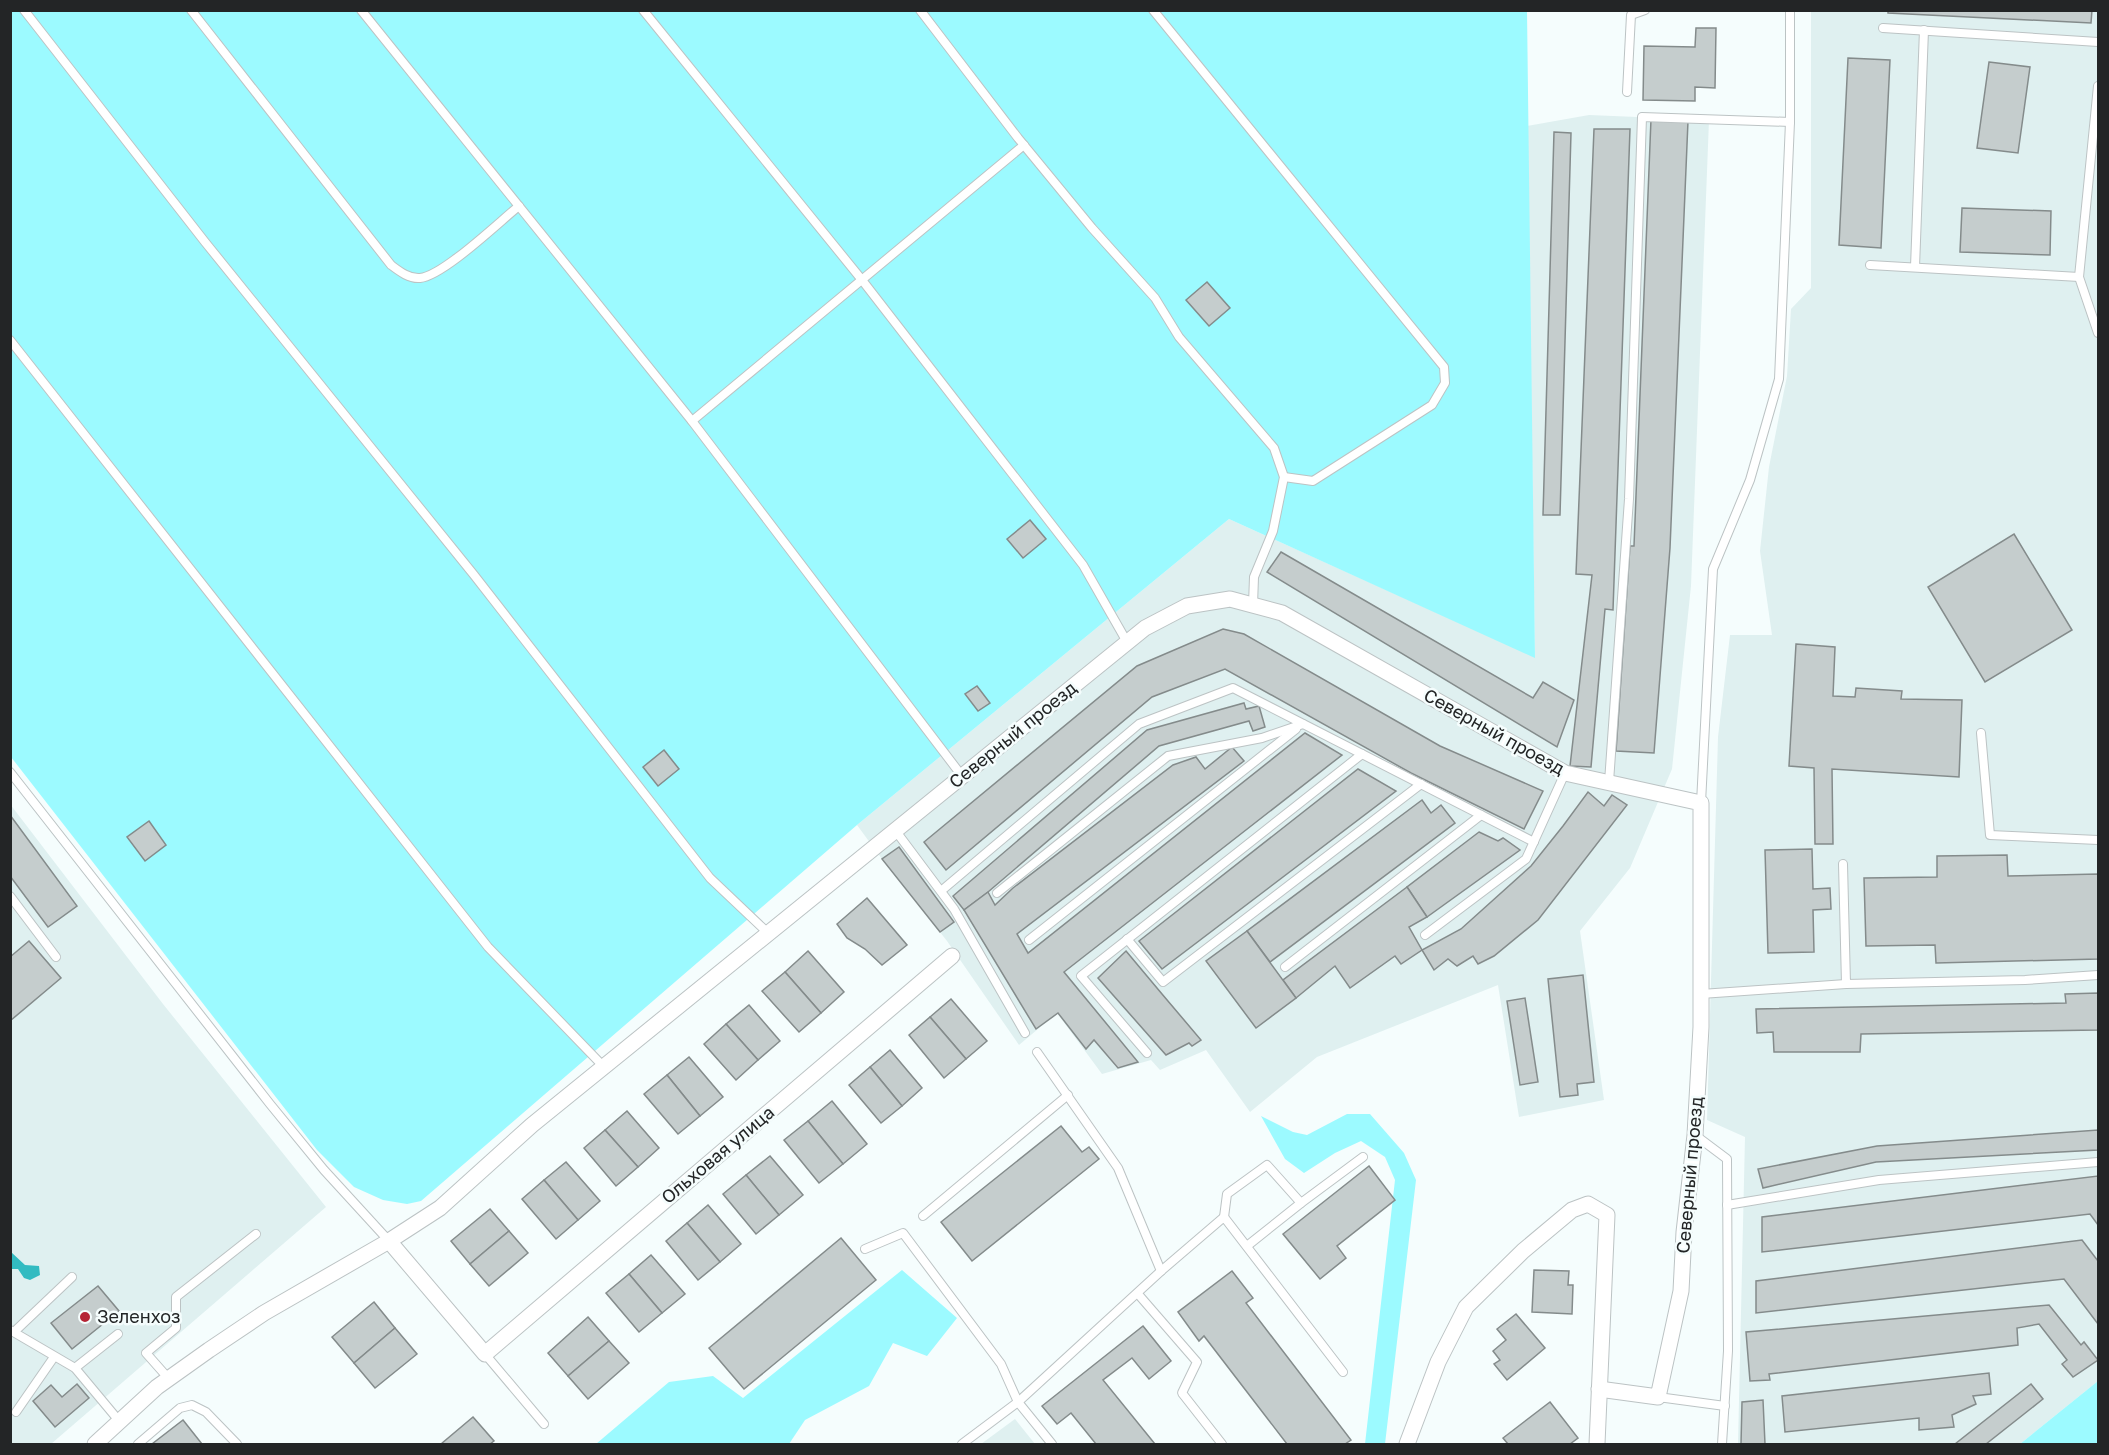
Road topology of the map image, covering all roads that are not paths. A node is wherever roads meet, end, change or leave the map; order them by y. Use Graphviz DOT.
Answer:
graph roads {
  1 [pos="24,10"];
  2 [pos="191,10"];
  3 [pos="361,10"];
  4 [pos="643,10"];
  5 [pos="920,10"];
  6 [pos="1153,10"];
  7 [pos="1645,10"];
  8 [pos="1790,10"];
  9 [pos="1882,28"];
  10 [pos="1924,30"];
  11 [pos="2098,42"];
  12 [pos="2098,86"];
  13 [pos="1627,92"];
  14 [pos="1790,122"];
  15 [pos="1024,145"];
  16 [pos="519,206"];
  17 [pos="1870,265"];
  18 [pos="1915,267"];
  19 [pos="2079,277"];
  20 [pos="862,280"];
  21 [pos="2098,333"];
  22 [pos="10,340"];
  23 [pos="692,421"];
  24 [pos="1284,477"];
  25 [pos="1253,605"];
  26 [pos="1127,642"];
  27 [pos="1303,724"];
  28 [pos="1981,733"];
  29 [pos="1362,754"];
  30 [pos="10,772"];
  31 [pos="1565,773"];
  32 [pos="962,776"];
  33 [pos="1609,782"];
  34 [pos="1421,784"];
  35 [pos="1701,802"];
  36 [pos="1481,815"];
  37 [pos="900,826"];
  38 [pos="2098,840"];
  39 [pos="1534,842"];
  40 [pos="1843,864"];
  41 [pos="941,891"];
  42 [pos="997,893"];
  43 [pos="10,896"];
  44 [pos="768,933"];
  45 [pos="1425,935"];
  46 [pos="1127,939"];
  47 [pos="1029,940"];
  48 [pos="952,956"];
  49 [pos="56,957"];
  50 [pos="1285,967"];
  51 [pos="2098,975"];
  52 [pos="1846,984"];
  53 [pos="1701,994"];
  54 [pos="1025,1033"];
  55 [pos="1037,1052"];
  56 [pos="1147,1053"];
  57 [pos="603,1067"];
  58 [pos="1068,1095"];
  59 [pos="1695,1135"];
  60 [pos="1363,1157"];
  61 [pos="2098,1162"];
  62 [pos="1301,1203"];
  63 [pos="1727,1205"];
  64 [pos="923,1216"];
  65 [pos="1224,1217"];
  66 [pos="256,1234"];
  67 [pos="389,1241"];
  68 [pos="1246,1246"];
  69 [pos="865,1249"];
  70 [pos="1161,1271"];
  71 [pos="72,1277"];
  72 [pos="1138,1293"];
  73 [pos="12,1331"];
  74 [pos="118,1334"];
  75 [pos="485,1354"];
  76 [pos="54,1357"];
  77 [pos="75,1368"];
  78 [pos="1343,1372"];
  79 [pos="169,1379"];
  80 [pos="1599,1389"];
  81 [pos="1658,1397"];
  82 [pos="1018,1402"];
  83 [pos="1725,1406"];
  84 [pos="16,1412"];
  85 [pos="120,1422"];
  86 [pos="544,1424"];
  87 [pos="98,1444"];
  88 [pos="138,1444"];
  89 [pos="237,1444"];
  90 [pos="962,1444"];
  91 [pos="1052,1444"];
  92 [pos="1222,1444"];
  93 [pos="1407,1444"];
  94 [pos="1597,1444"];
  95 [pos="1722,1444"];
  1 -- 44 [label="lane"];
  2 -- 16 [label="lane"];
  3 -- 16 [label="lane"];
  4 -- 20 [label="lane"];
  5 -- 15 [label="lane"];
  6 -- 24 [label="lane"];
  7 -- 13 [label="lane"];
  8 -- 14 [label="lane"];
  9 -- 10 [label="lane"];
  10 -- 11 [label="lane"];
  10 -- 18 [label="lane"];
  12 -- 19 [label="lane"];
  14 -- 33 [label="lane"];
  14 -- 35 [label="lane"];
  15 -- 20 [label="lane"];
  15 -- 24 [label="lane"];
  16 -- 23 [label="lane"];
  17 -- 18 [label="lane"];
  18 -- 19 [label="lane"];
  19 -- 21 [label="lane"];
  20 -- 23 [label="lane"];
  20 -- 26 [label="lane"];
  22 -- 57 [label="lane"];
  23 -- 32 [label="lane"];
  24 -- 25 [label="lane"];
  25 -- 26 [label="street, Северный проезд"];
  25 -- 31 [label="street, Северный проезд"];
  26 -- 32 [label="street, Северный проезд"];
  27 -- 29 [label="lane"];
  27 -- 41 [label="lane"];
  27 -- 42 [label="lane"];
  27 -- 47 [label="lane"];
  28 -- 38 [label="lane"];
  29 -- 34 [label="lane"];
  29 -- 46 [label="lane"];
  30 -- 67 [label="lane"];
  31 -- 33 [label="street, Северный проезд"];
  31 -- 39 [label="lane"];
  32 -- 37 [label="street, Северный проезд"];
  33 -- 35 [label="street, Северный проезд"];
  34 -- 36 [label="lane"];
  34 -- 46 [label="lane"];
  35 -- 53 [label="street, Северный проезд"];
  36 -- 39 [label="lane"];
  36 -- 50 [label="lane"];
  37 -- 41 [label="lane"];
  37 -- 44 [label="street, Северный проезд"];
  39 -- 45 [label="lane"];
  40 -- 52 [label="lane"];
  41 -- 54 [label="lane"];
  43 -- 49 [label="lane"];
  44 -- 57 [label="street, Северный проезд"];
  46 -- 56 [label="lane"];
  48 -- 75 [label="street, Ольховая улица"];
  51 -- 52 [label="lane"];
  52 -- 53 [label="lane"];
  53 -- 59 [label="street, Северный проезд"];
  55 -- 58 [label="lane"];
  57 -- 67 [label="street, Северный проезд"];
  58 -- 64 [label="lane"];
  58 -- 70 [label="lane"];
  59 -- 63 [label="lane"];
  59 -- 81 [label="street, Северный проезд"];
  60 -- 62 [label="lane"];
  61 -- 63 [label="lane"];
  62 -- 65 [label="lane"];
  62 -- 68 [label="lane"];
  63 -- 83 [label="lane"];
  65 -- 68 [label="lane"];
  65 -- 70 [label="lane"];
  66 -- 79 [label="lane"];
  67 -- 75 [label="street"];
  67 -- 79 [label="street, Северный проезд"];
  68 -- 78 [label="lane"];
  69 -- 82 [label="lane"];
  70 -- 72 [label="lane"];
  71 -- 73 [label="lane"];
  72 -- 82 [label="lane"];
  72 -- 92 [label="lane"];
  73 -- 76 [label="lane"];
  74 -- 77 [label="lane"];
  75 -- 86 [label="lane"];
  76 -- 77 [label="lane"];
  76 -- 84 [label="lane"];
  77 -- 85 [label="lane"];
  79 -- 85 [label="street, Северный проезд"];
  80 -- 81 [label="street"];
  80 -- 93 [label="street"];
  80 -- 94 [label="street"];
  81 -- 83 [label="lane"];
  82 -- 90 [label="lane"];
  82 -- 91 [label="lane"];
  83 -- 95 [label="lane"];
  85 -- 87 [label="street, Северный проезд"];
  88 -- 89 [label="lane"];
}
